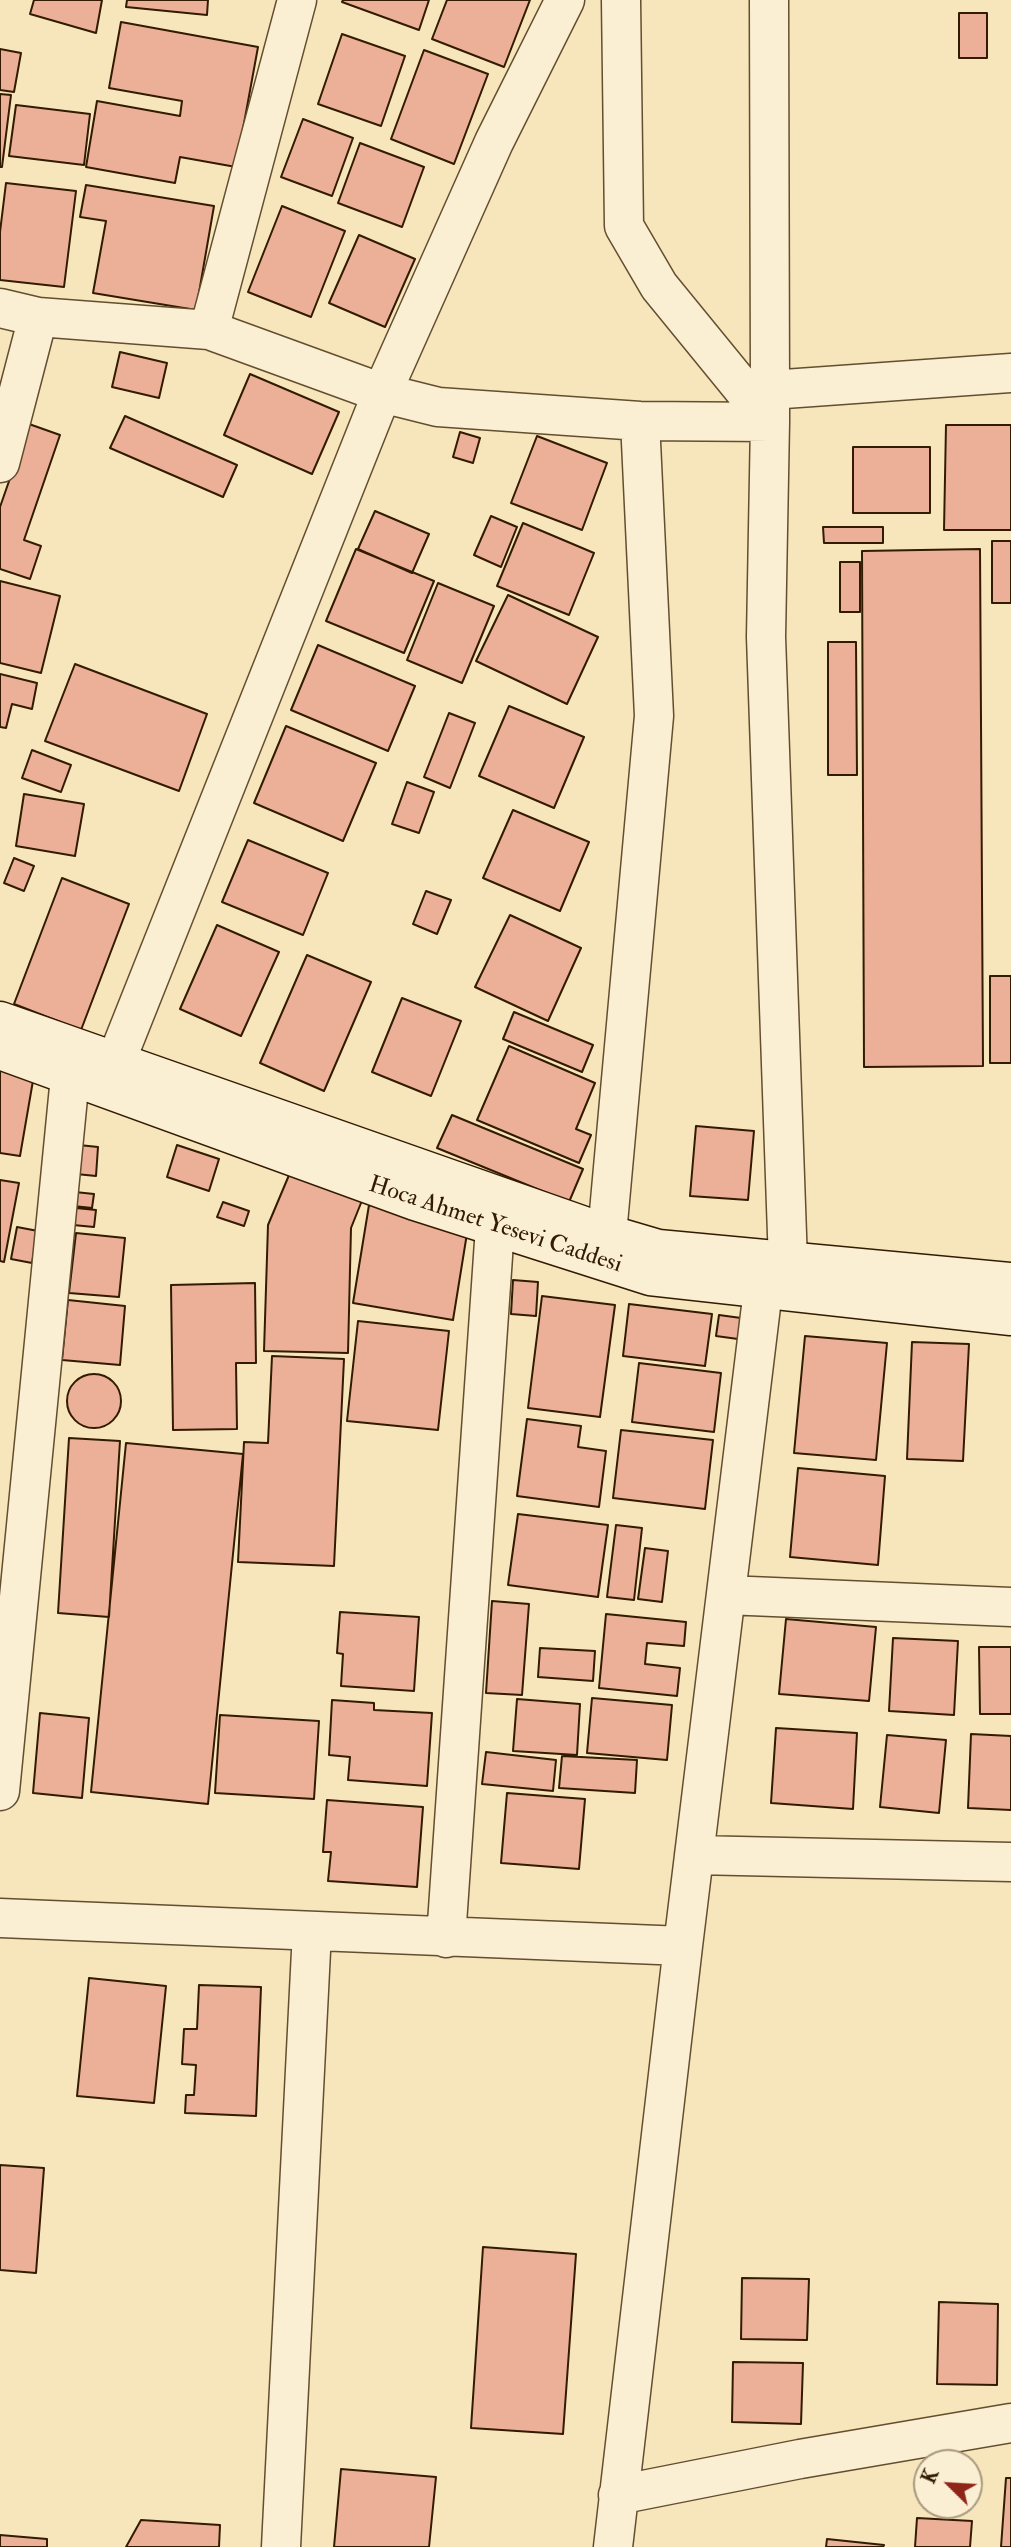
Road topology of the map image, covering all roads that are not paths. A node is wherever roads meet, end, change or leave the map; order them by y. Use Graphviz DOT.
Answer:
graph roads {
  1 [pos="297,0"];
  2 [pos="565,0"];
  3 [pos="621,0"];
  4 [pos="769,0"];
  5 [pos="0,308"];
  6 [pos="38,317"];
  7 [pos="209,330"];
  8 [pos="1011,373"];
  9 [pos="382,393"];
  10 [pos="770,406"];
  11 [pos="639,421"];
  12 [pos="0,463"];
  13 [pos="0,1021"];
  14 [pos="0,1050"];
  15 [pos="116,1061"];
  16 [pos="70,1077"];
  17 [pos="495,1227"];
  18 [pos="607,1234"];
  19 [pos="775,1276"];
  20 [pos="1011,1282"];
  21 [pos="1011,1316"];
  22 [pos="726,1595"];
  23 [pos="1011,1607"];
  24 [pos="0,1791"];
  25 [pos="694,1855"];
  26 [pos="1011,1862"];
  27 [pos="0,1918"];
  28 [pos="312,1931"];
  29 [pos="446,1938"];
  30 [pos="683,1946"];
  31 [pos="1011,2423"];
  32 [pos="618,2495"];
  33 [pos="281,2547"];
  34 [pos="613,2547"];
  1 -- 7 [label="street"];
  2 -- 9 [label="street"];
  3 -- 10 [label="street"];
  4 -- 10 [label="street"];
  5 -- 6 [label="street"];
  6 -- 7 [label="street"];
  6 -- 12 [label="street"];
  7 -- 9 [label="street"];
  8 -- 10 [label="street"];
  9 -- 11 [label="street"];
  9 -- 15 [label="street"];
  10 -- 11 [label="street"];
  10 -- 19 [label="street"];
  11 -- 18 [label="street"];
  13 -- 15 [label="street, Hoca Ahmet Yesevi Caddesi"];
  14 -- 16 [label="street, Hoca Ahmet Yesevi Caddesi"];
  15 -- 18 [label="street, Hoca Ahmet Yesevi Caddesi"];
  16 -- 17 [label="street, Hoca Ahmet Yesevi Caddesi"];
  16 -- 24 [label="street"];
  17 -- 19 [label="street, Hoca Ahmet Yesevi Caddesi"];
  17 -- 29 [label="street"];
  18 -- 19 [label="street, Hoca Ahmet Yesevi Caddesi"];
  19 -- 20 [label="street, Hoca Ahmet Yesevi Caddesi"];
  19 -- 21 [label="street, Hoca Ahmet Yesevi Caddesi"];
  19 -- 22 [label="street"];
  22 -- 23 [label="street"];
  22 -- 25 [label="street"];
  25 -- 26 [label="street"];
  25 -- 30 [label="street"];
  27 -- 28 [label="street"];
  28 -- 29 [label="street"];
  28 -- 33 [label="street"];
  29 -- 30 [label="street"];
  30 -- 32 [label="street"];
  31 -- 32 [label="street"];
  32 -- 34 [label="street"];
}
